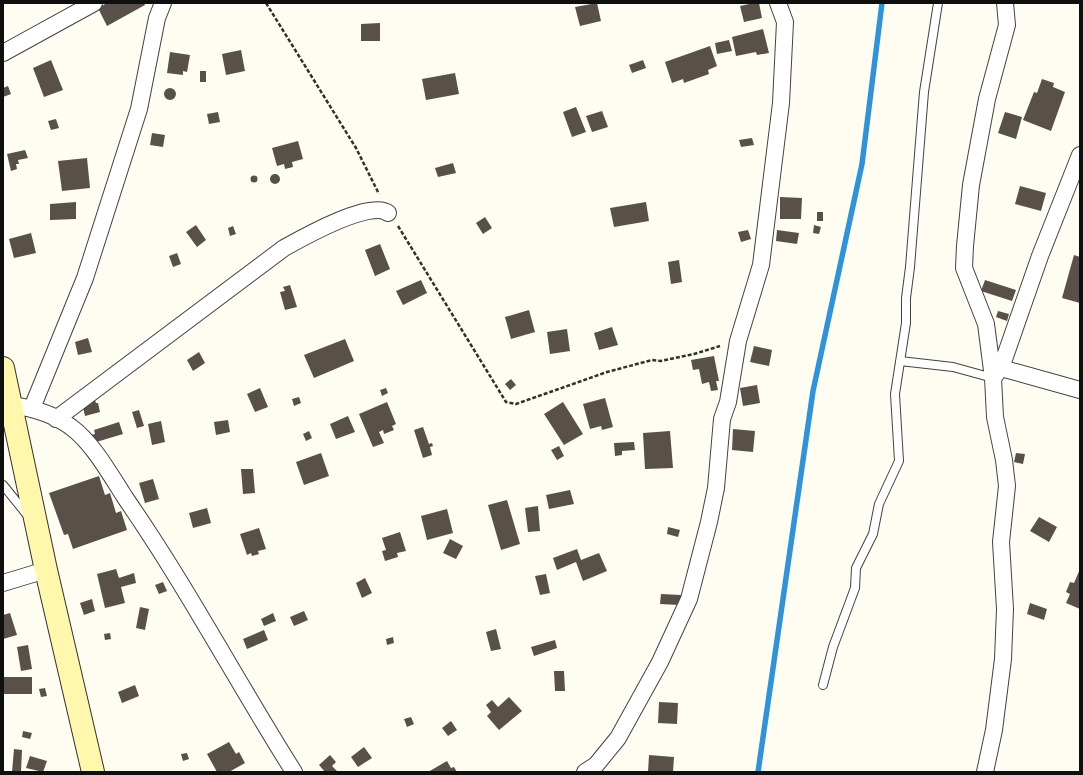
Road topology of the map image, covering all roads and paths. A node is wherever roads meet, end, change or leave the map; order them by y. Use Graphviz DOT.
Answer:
graph roads {
  1 [pos="94,3"];
  2 [pos="163,3"];
  3 [pos="266,3"];
  4 [pos="778,3"];
  5 [pos="938,3"];
  6 [pos="1005,3"];
  7 [pos="3,53"];
  8 [pos="1080,155"];
  9 [pos="388,213"];
  10 [pos="738,341"];
  11 [pos="900,361"];
  12 [pos="3,368"];
  13 [pos="997,373"];
  14 [pos="1080,390"];
  15 [pos="22,406"];
  16 [pos="56,419"];
  17 [pos="3,485"];
  18 [pos="38,528"];
  19 [pos="46,570"];
  20 [pos="3,583"];
  21 [pos="823,685"];
  22 [pos="93,772"];
  23 [pos="294,772"];
  24 [pos="585,772"];
  25 [pos="985,772"];
  1 -- 7 [label="street"];
  2 -- 15 [label="street"];
  3 -- 9 [label="path"];
  4 -- 10 [label="street"];
  5 -- 11 [label="lane"];
  6 -- 13 [label="street"];
  8 -- 13 [label="street"];
  9 -- 10 [label="path"];
  9 -- 16 [label="street"];
  10 -- 24 [label="street"];
  11 -- 13 [label="lane"];
  11 -- 21 [label="lane"];
  12 -- 15 [label="street"];
  13 -- 14 [label="street"];
  13 -- 25 [label="street"];
  15 -- 16 [label="street"];
  15 -- 18 [label="street"];
  16 -- 23 [label="street"];
  17 -- 18 [label="lane"];
  18 -- 19 [label="street"];
  19 -- 20 [label="street"];
  19 -- 22 [label="street"];
}
